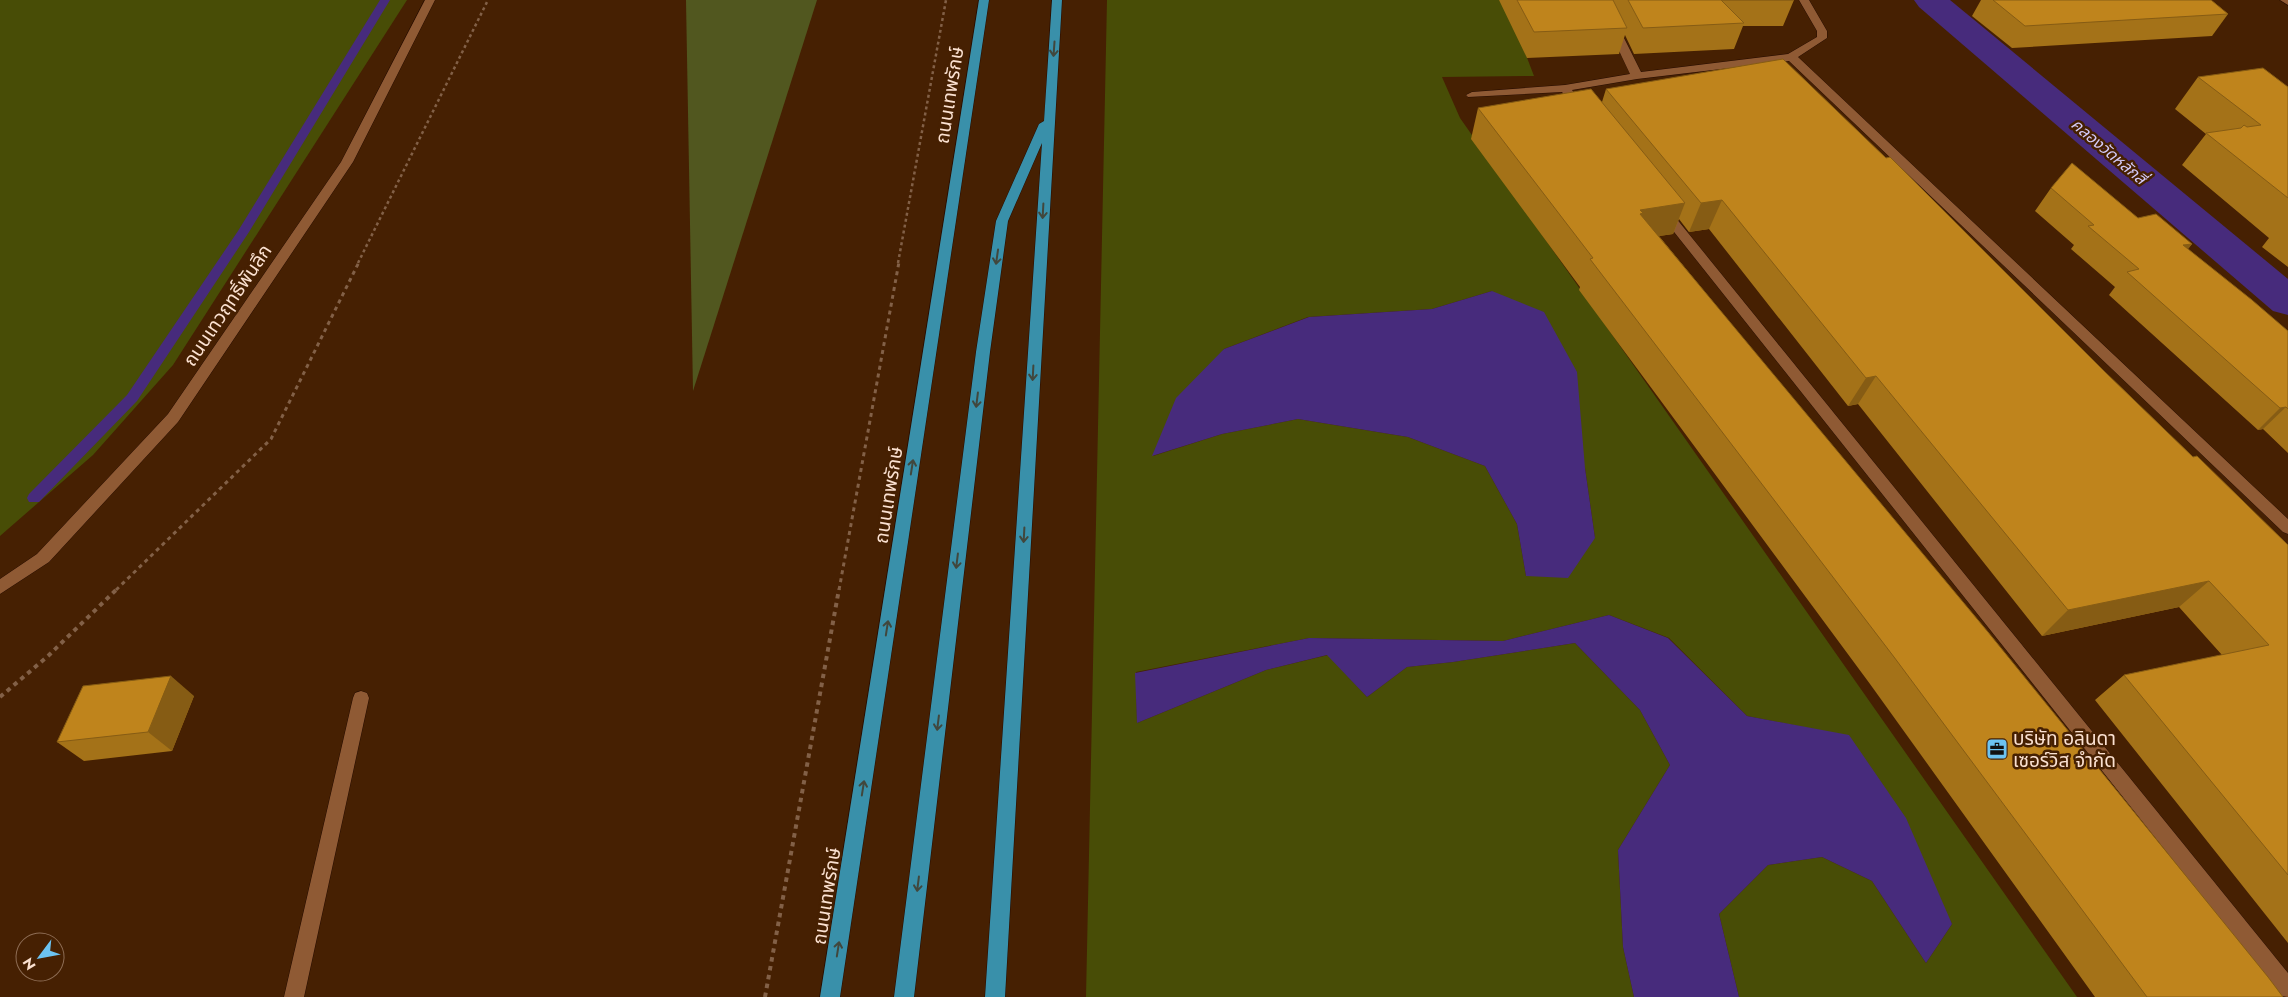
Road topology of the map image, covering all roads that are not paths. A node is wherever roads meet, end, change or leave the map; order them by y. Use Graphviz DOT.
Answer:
graph roads {
  1 [pos="430,0"];
  2 [pos="984,0"];
  3 [pos="1057,0"];
  4 [pos="1600,0"];
  5 [pos="1804,0"];
  6 [pos="2285,0"];
  7 [pos="2288,2"];
  8 [pos="1791,57"];
  9 [pos="1637,76"];
  10 [pos="1565,88"];
  11 [pos="1472,95"];
  12 [pos="1049,113"];
  13 [pos="1590,119"];
  14 [pos="1652,197"];
  15 [pos="2288,528"];
  16 [pos="0,588"];
  17 [pos="361,698"];
  18 [pos="2288,989"];
  19 [pos="294,997"];
  20 [pos="830,997"];
  21 [pos="904,997"];
  22 [pos="996,997"];
  1 -- 16 [label="street, ถนนเทวฤทธิ์พันลึก"];
  20 -- 2 [label="main road, ถนนเทพรักษ์, one-way"];
  3 -- 12 [label="main road, one-way"];
  4 -- 9 [label="street"];
  5 -- 8 [label="street"];
  6 -- 7 [label="street"];
  8 -- 9 [label="street"];
  8 -- 15 [label="street"];
  9 -- 10 [label="street"];
  10 -- 11 [label="street"];
  10 -- 13 [label="street"];
  12 -- 21 [label="main road, one-way"];
  12 -- 22 [label="main road, one-way"];
  14 -- 18 [label="street"];
  17 -- 19 [label="street"];
}
